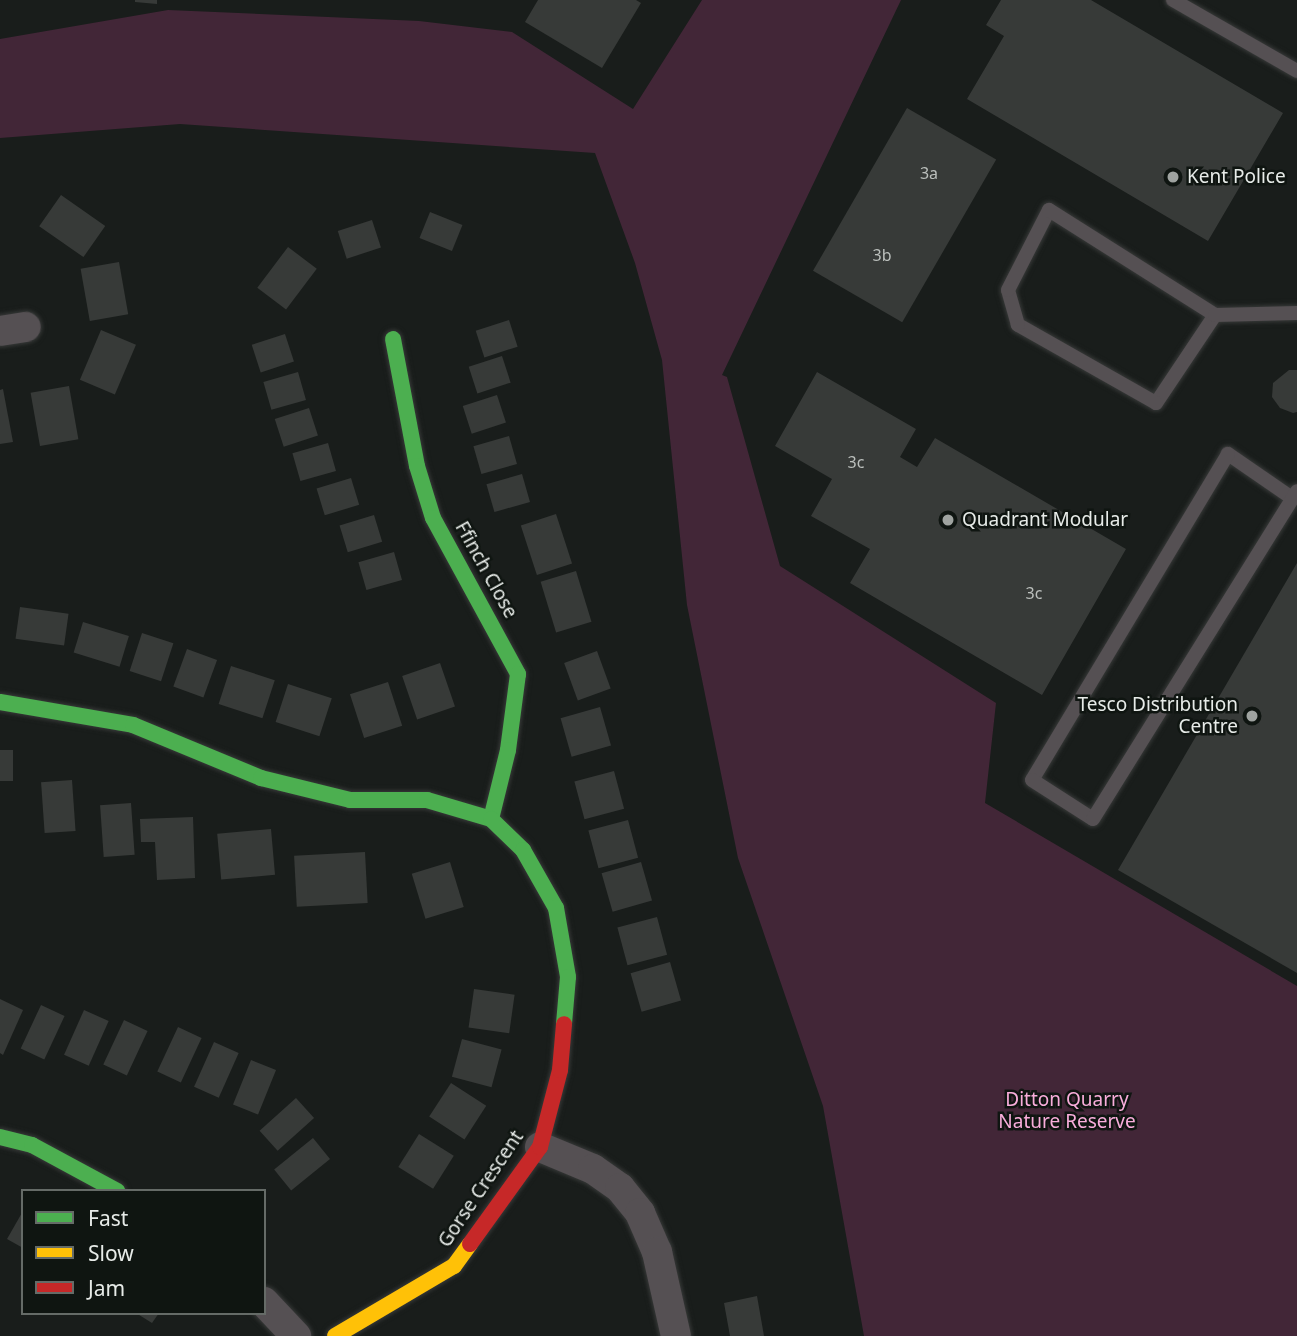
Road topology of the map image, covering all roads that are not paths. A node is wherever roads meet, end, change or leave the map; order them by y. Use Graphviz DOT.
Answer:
graph roads {
  1 [pos="1173,0"];
  2 [pos="1297,71"];
  3 [pos="1297,313"];
  4 [pos="1215,315"];
  5 [pos="393,339"];
  6 [pos="1294,495"];
  7 [pos="0,702"];
  8 [pos="491,819"];
  9 [pos="0,1137"];
  10 [pos="540,1147"];
  11 [pos="113,1189"];
  12 [pos="266,1304"];
  13 [pos="296,1336"];
  14 [pos="335,1336"];
  15 [pos="676,1336"];
  1 -- 2 [label="lane"];
  3 -- 4 [label="lane"];
  4 -- 4 [label="lane"];
  5 -- 8 [label="street, Ffinch Close"];
  6 -- 6 [label="lane"];
  7 -- 8 [label="street, Gorse Crescent"];
  8 -- 10 [label="street, Gorse Crescent"];
  9 -- 11 [label="street"];
  10 -- 14 [label="street, Gorse Crescent"];
  10 -- 15 [label="street"];
  12 -- 13 [label="street"];
}
